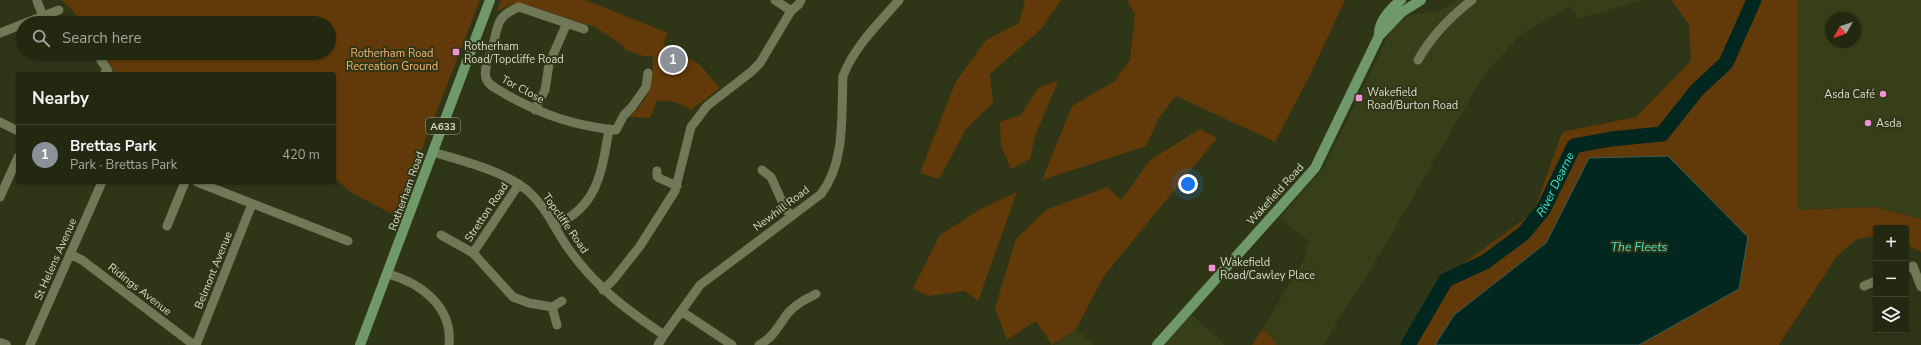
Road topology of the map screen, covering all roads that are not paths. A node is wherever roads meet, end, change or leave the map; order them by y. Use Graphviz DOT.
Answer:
graph roads {
  1 [pos="490,0"];
  2 [pos="775,0"];
  3 [pos="801,0"];
  4 [pos="899,0"];
  5 [pos="1421,0"];
  6 [pos="1472,0"];
  7 [pos="38,1"];
  8 [pos="1399,1"];
  9 [pos="59,10"];
  10 [pos="791,11"];
  11 [pos="43,16"];
  12 [pos="567,23"];
  13 [pos="16,26"];
  14 [pos="584,29"];
  15 [pos="0,33"];
  16 [pos="1379,36"];
  17 [pos="101,60"];
  18 [pos="1418,60"];
  19 [pos="107,72"];
  20 [pos="648,73"];
  21 [pos="535,110"];
  22 [pos="0,122"];
  23 [pos="609,129"];
  24 [pos="16,130"];
  25 [pos="433,152"];
  26 [pos="16,161"];
  27 [pos="762,170"];
  28 [pos="657,171"];
  29 [pos="101,184"];
  30 [pos="184,184"];
  31 [pos="202,184"];
  32 [pos="519,184"];
  33 [pos="677,186"];
  34 [pos="0,196"];
  35 [pos="252,204"];
  36 [pos="791,216"];
  37 [pos="555,225"];
  38 [pos="167,226"];
  39 [pos="441,235"];
  40 [pos="348,241"];
  41 [pos="473,253"];
  42 [pos="70,254"];
  43 [pos="1909,268"];
  44 [pos="388,274"];
  45 [pos="1873,282"];
  46 [pos="1864,286"];
  47 [pos="1921,287"];
  48 [pos="603,290"];
  49 [pos="816,294"];
  50 [pos="562,301"];
  51 [pos="552,307"];
  52 [pos="681,311"];
  53 [pos="557,325"];
  54 [pos="664,335"];
  55 [pos="0,343"];
  56 [pos="6,345"];
  57 [pos="30,345"];
  58 [pos="195,345"];
  59 [pos="360,345"];
  60 [pos="449,345"];
  61 [pos="658,345"];
  62 [pos="732,345"];
  63 [pos="759,345"];
  64 [pos="1157,345"];
  1 -- 25 [label="main road, Rotherham Road / A633"];
  2 -- 10 [label="street"];
  3 -- 10 [label="street"];
  4 -- 36 [label="street, Newhill Road"];
  5 -- 16 [label="main road"];
  6 -- 18 [label="street"];
  7 -- 11 [label="street"];
  8 -- 16 [label="main road"];
  9 -- 11 [label="street"];
  10 -- 33 [label="street"];
  12 -- 14 [label="street, Tor Close"];
  12 -- 21 [label="street"];
  12 -- 21 [label="street, Tor Close"];
  13 -- 15 [label="street"];
  16 -- 64 [label="main road, Wakefield Road"];
  17 -- 19 [label="street"];
  20 -- 23 [label="street"];
  21 -- 23 [label="street, Tor Close"];
  22 -- 24 [label="street"];
  23 -- 37 [label="street"];
  25 -- 32 [label="street, Topcliffe Road"];
  25 -- 44 [label="main road, Rotherham Road / A633"];
  26 -- 34 [label="street"];
  27 -- 36 [label="street"];
  28 -- 33 [label="street"];
  29 -- 42 [label="street, St Helens Avenue"];
  30 -- 38 [label="street"];
  31 -- 35 [label="street"];
  32 -- 37 [label="street, Topcliffe Road"];
  32 -- 41 [label="street, Stretton Road"];
  33 -- 48 [label="street"];
  35 -- 40 [label="street"];
  35 -- 58 [label="street, Belmont Avenue"];
  36 -- 52 [label="street, Newhill Road"];
  37 -- 48 [label="street, Topcliffe Road"];
  39 -- 41 [label="street, Stretton Road"];
  41 -- 51 [label="street, Stretton Road"];
  42 -- 57 [label="street, St Helens Avenue"];
  42 -- 58 [label="street, Ridings Avenue"];
  43 -- 47 [label="street"];
  44 -- 59 [label="main road, Rotherham Road / A633"];
  44 -- 60 [label="street"];
  45 -- 46 [label="street"];
  48 -- 54 [label="street, Topcliffe Road"];
  49 -- 63 [label="street"];
  50 -- 51 [label="street"];
  51 -- 53 [label="street"];
  52 -- 54 [label="street, Newhill Road"];
  52 -- 62 [label="street"];
  54 -- 61 [label="street, Newhill Road"];
  55 -- 56 [label="main road"];
}
